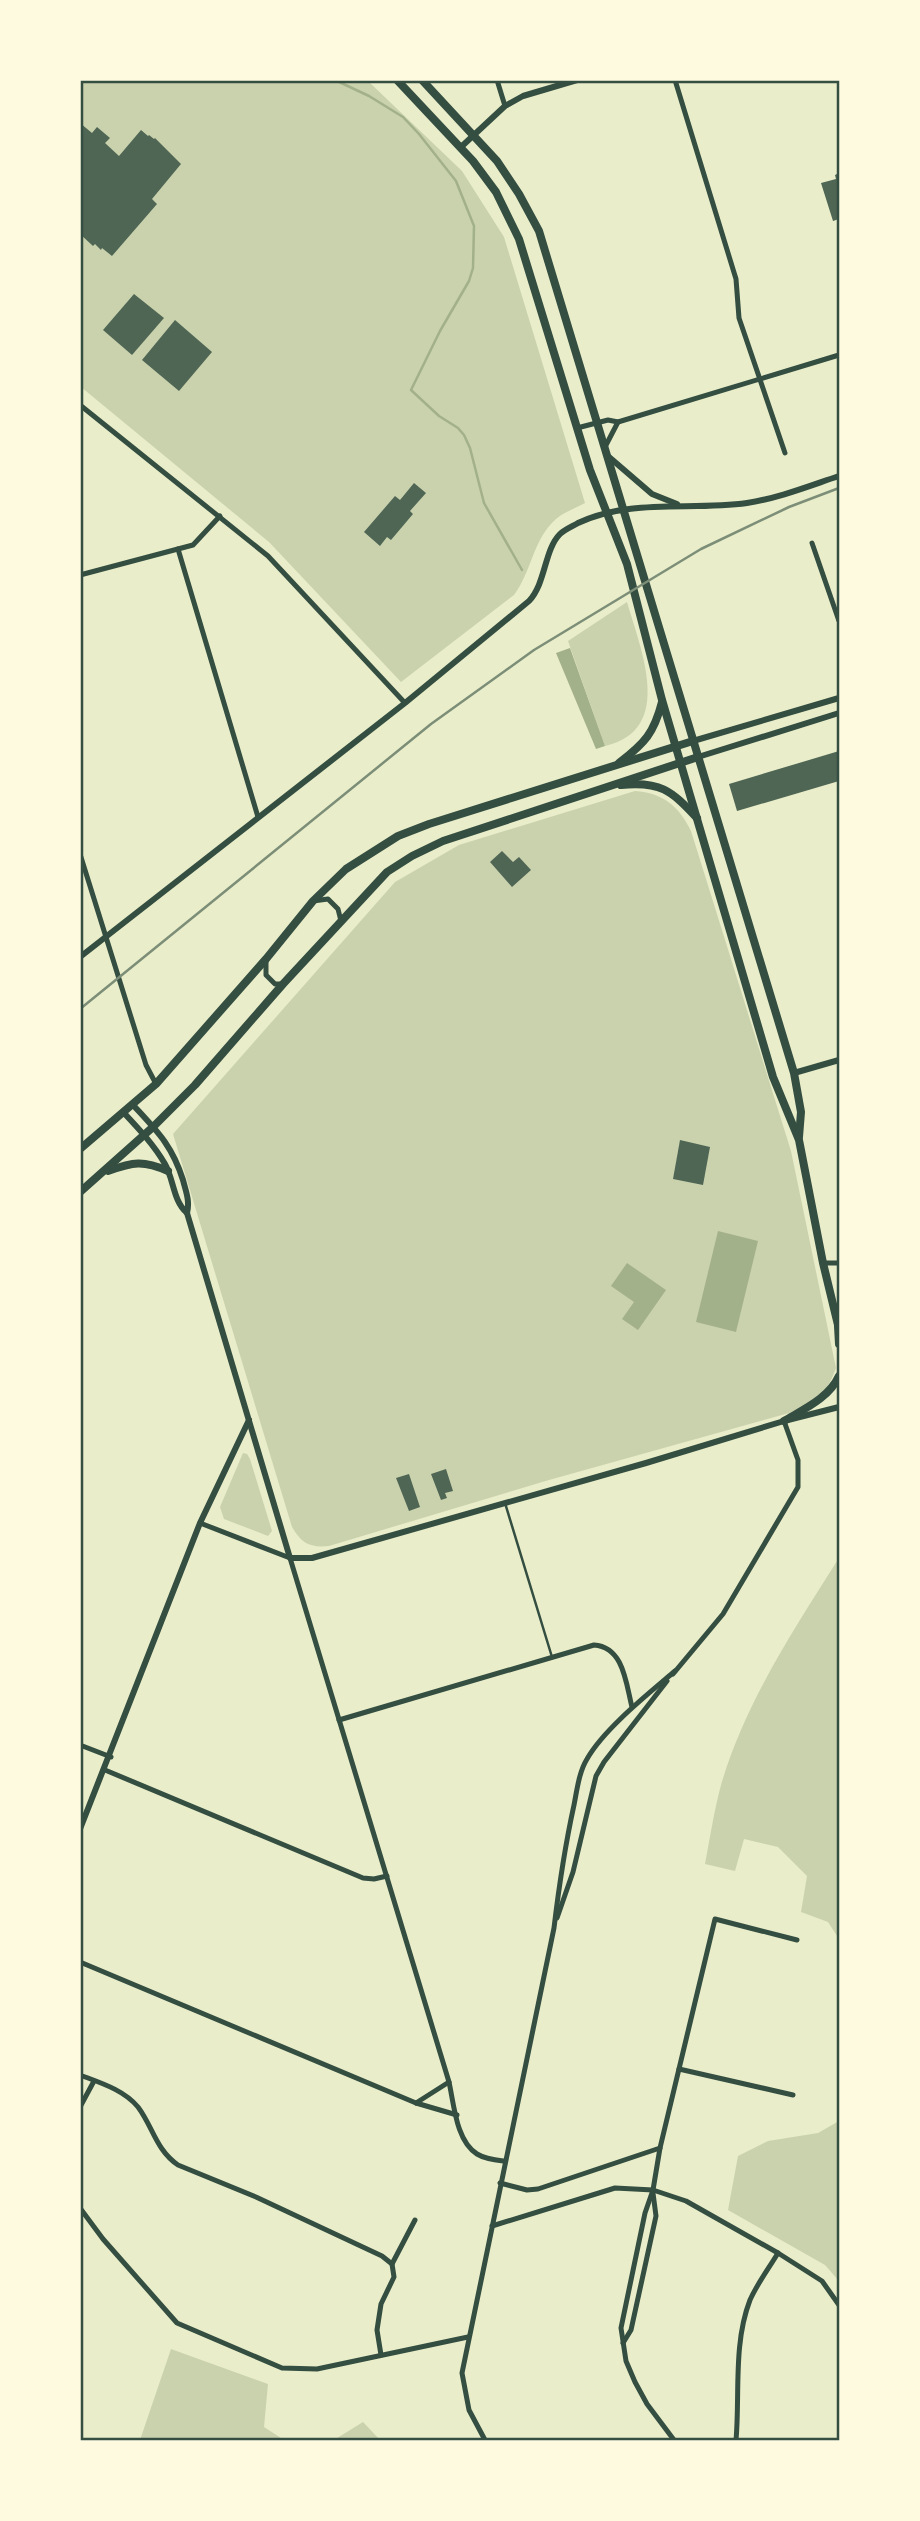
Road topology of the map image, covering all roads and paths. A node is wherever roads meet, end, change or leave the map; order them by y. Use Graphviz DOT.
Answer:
graph roads {
  1 [pos="397,80"];
  2 [pos="422,80"];
  3 [pos="497,80"];
  4 [pos="578,80"];
  5 [pos="675,80"];
  6 [pos="505,106"];
  7 [pos="474,135"];
  8 [pos="461,146"];
  9 [pos="839,355"];
  10 [pos="759,378"];
  11 [pos="80,405"];
  12 [pos="597,422"];
  13 [pos="618,422"];
  14 [pos="577,428"];
  15 [pos="606,451"];
  16 [pos="785,453"];
  17 [pos="839,476"];
  18 [pos="683,507"];
  19 [pos="624,509"];
  20 [pos="606,513"];
  21 [pos="220,516"];
  22 [pos="812,543"];
  23 [pos="178,549"];
  24 [pos="80,575"];
  25 [pos="839,621"];
  26 [pos="839,698"];
  27 [pos="662,700"];
  28 [pos="405,703"];
  29 [pos="839,713"];
  30 [pos="693,741"];
  31 [pos="676,745"];
  32 [pos="698,757"];
  33 [pos="681,762"];
  34 [pos="619,763"];
  35 [pos="606,786"];
  36 [pos="258,817"];
  37 [pos="699,820"];
  38 [pos="80,854"];
  39 [pos="313,901"];
  40 [pos="341,921"];
  41 [pos="105,937"];
  42 [pos="80,957"];
  43 [pos="266,959"];
  44 [pos="283,984"];
  45 [pos="839,1060"];
  46 [pos="794,1073"];
  47 [pos="156,1084"];
  48 [pos="133,1105"];
  49 [pos="124,1113"];
  50 [pos="153,1127"];
  51 [pos="144,1135"];
  52 [pos="799,1140"];
  53 [pos="80,1149"];
  54 [pos="168,1171"];
  55 [pos="103,1173"];
  56 [pos="80,1192"];
  57 [pos="187,1213"];
  58 [pos="823,1263"];
  59 [pos="839,1263"];
  60 [pos="839,1326"];
  61 [pos="839,1344"];
  62 [pos="839,1376"];
  63 [pos="839,1407"];
  64 [pos="249,1420"];
  65 [pos="784,1421"];
  66 [pos="505,1503"];
  67 [pos="201,1523"];
  68 [pos="290,1558"];
  69 [pos="552,1657"];
  70 [pos="675,1671"];
  71 [pos="632,1707"];
  72 [pos="339,1720"];
  73 [pos="80,1745"];
  74 [pos="111,1757"];
  75 [pos="105,1770"];
  76 [pos="80,1829"];
  77 [pos="387,1876"];
  78 [pos="554,1928"];
  79 [pos="797,1940"];
  80 [pos="80,1962"];
  81 [pos="680,2069"];
  82 [pos="80,2075"];
  83 [pos="94,2081"];
  84 [pos="449,2082"];
  85 [pos="793,2095"];
  86 [pos="416,2103"];
  87 [pos="80,2107"];
  88 [pos="457,2115"];
  89 [pos="660,2148"];
  90 [pos="504,2161"];
  91 [pos="500,2183"];
  92 [pos="653,2190"];
  93 [pos="80,2208"];
  94 [pos="415,2220"];
  95 [pos="492,2227"];
  96 [pos="778,2253"];
  97 [pos="392,2264"];
  98 [pos="839,2305"];
  99 [pos="468,2337"];
  100 [pos="623,2343"];
  101 [pos="381,2356"];
  102 [pos="485,2441"];
  103 [pos="674,2441"];
  104 [pos="736,2441"];
  1 -- 8 [label="main road"];
  2 -- 7 [label="main road"];
  3 -- 6 [label="street"];
  4 -- 6 [label="street"];
  5 -- 10 [label="street"];
  6 -- 7 [label="street"];
  7 -- 8 [label="street"];
  7 -- 12 [label="main road"];
  8 -- 14 [label="main road"];
  9 -- 10 [label="street"];
  10 -- 13 [label="street"];
  10 -- 16 [label="street"];
  11 -- 21 [label="street"];
  12 -- 13 [label="street"];
  12 -- 14 [label="street"];
  12 -- 15 [label="main road"];
  13 -- 15 [label="street"];
  14 -- 20 [label="main road"];
  15 -- 18 [label="street"];
  15 -- 19 [label="main road"];
  17 -- 18 [label="street"];
  18 -- 19 [label="street"];
  19 -- 20 [label="street"];
  19 -- 30 [label="main road"];
  20 -- 27 [label="main road"];
  20 -- 28 [label="street"];
  21 -- 23 [label="street"];
  21 -- 28 [label="street"];
  22 -- 25 [label="street"];
  23 -- 24 [label="street"];
  23 -- 36 [label="street"];
  26 -- 30 [label="street"];
  27 -- 31 [label="main road"];
  27 -- 34 [label="main road"];
  28 -- 36 [label="street"];
  29 -- 32 [label="street"];
  30 -- 31 [label="main road"];
  30 -- 32 [label="main road"];
  31 -- 33 [label="main road"];
  31 -- 34 [label="main road"];
  32 -- 33 [label="main road"];
  32 -- 46 [label="main road"];
  33 -- 35 [label="main road"];
  33 -- 37 [label="main road"];
  34 -- 39 [label="main road"];
  35 -- 37 [label="main road"];
  35 -- 40 [label="main road"];
  36 -- 41 [label="street"];
  37 -- 52 [label="main road"];
  38 -- 41 [label="street"];
  39 -- 40 [label="street"];
  39 -- 43 [label="main road"];
  40 -- 44 [label="main road"];
  41 -- 42 [label="street"];
  41 -- 47 [label="street"];
  43 -- 44 [label="street"];
  43 -- 47 [label="main road"];
  44 -- 50 [label="main road"];
  45 -- 46 [label="street"];
  46 -- 52 [label="main road"];
  47 -- 48 [label="main road"];
  48 -- 49 [label="main road"];
  48 -- 50 [label="street"];
  49 -- 51 [label="street"];
  49 -- 53 [label="main road"];
  50 -- 51 [label="main road"];
  50 -- 57 [label="street"];
  51 -- 54 [label="street"];
  51 -- 55 [label="main road"];
  52 -- 58 [label="main road"];
  54 -- 55 [label="main road"];
  54 -- 57 [label="street"];
  55 -- 56 [label="main road"];
  57 -- 64 [label="street"];
  58 -- 59 [label="street"];
  58 -- 60 [label="main road"];
  60 -- 61 [label="main road"];
  62 -- 65 [label="main road"];
  63 -- 65 [label="street"];
  64 -- 67 [label="street"];
  64 -- 68 [label="street"];
  65 -- 66 [label="street"];
  65 -- 70 [label="street"];
  66 -- 68 [label="street"];
  66 -- 69 [label="lane"];
  67 -- 68 [label="street"];
  67 -- 74 [label="street"];
  68 -- 72 [label="street"];
  69 -- 71 [label="street"];
  69 -- 72 [label="street"];
  70 -- 71 [label="street"];
  70 -- 78 [label="street"];
  71 -- 78 [label="street"];
  72 -- 77 [label="street"];
  73 -- 74 [label="street"];
  74 -- 75 [label="street"];
  75 -- 76 [label="street"];
  75 -- 77 [label="street"];
  77 -- 84 [label="street"];
  78 -- 90 [label="street"];
  79 -- 81 [label="street"];
  80 -- 86 [label="street"];
  81 -- 85 [label="street"];
  81 -- 89 [label="street"];
  82 -- 83 [label="street"];
  83 -- 87 [label="street"];
  83 -- 97 [label="street"];
  84 -- 86 [label="street"];
  84 -- 88 [label="street"];
  86 -- 88 [label="street"];
  88 -- 90 [label="street"];
  89 -- 91 [label="street"];
  89 -- 92 [label="street"];
  90 -- 91 [label="street"];
  91 -- 95 [label="street"];
  92 -- 95 [label="street"];
  92 -- 96 [label="street"];
  92 -- 100 [label="street"];
  92 -- 100 [label="street"];
  93 -- 101 [label="street"];
  94 -- 97 [label="street"];
  95 -- 99 [label="street"];
  96 -- 98 [label="street"];
  96 -- 104 [label="street"];
  97 -- 101 [label="street"];
  99 -- 101 [label="street"];
  99 -- 102 [label="street"];
  100 -- 103 [label="street"];
}
